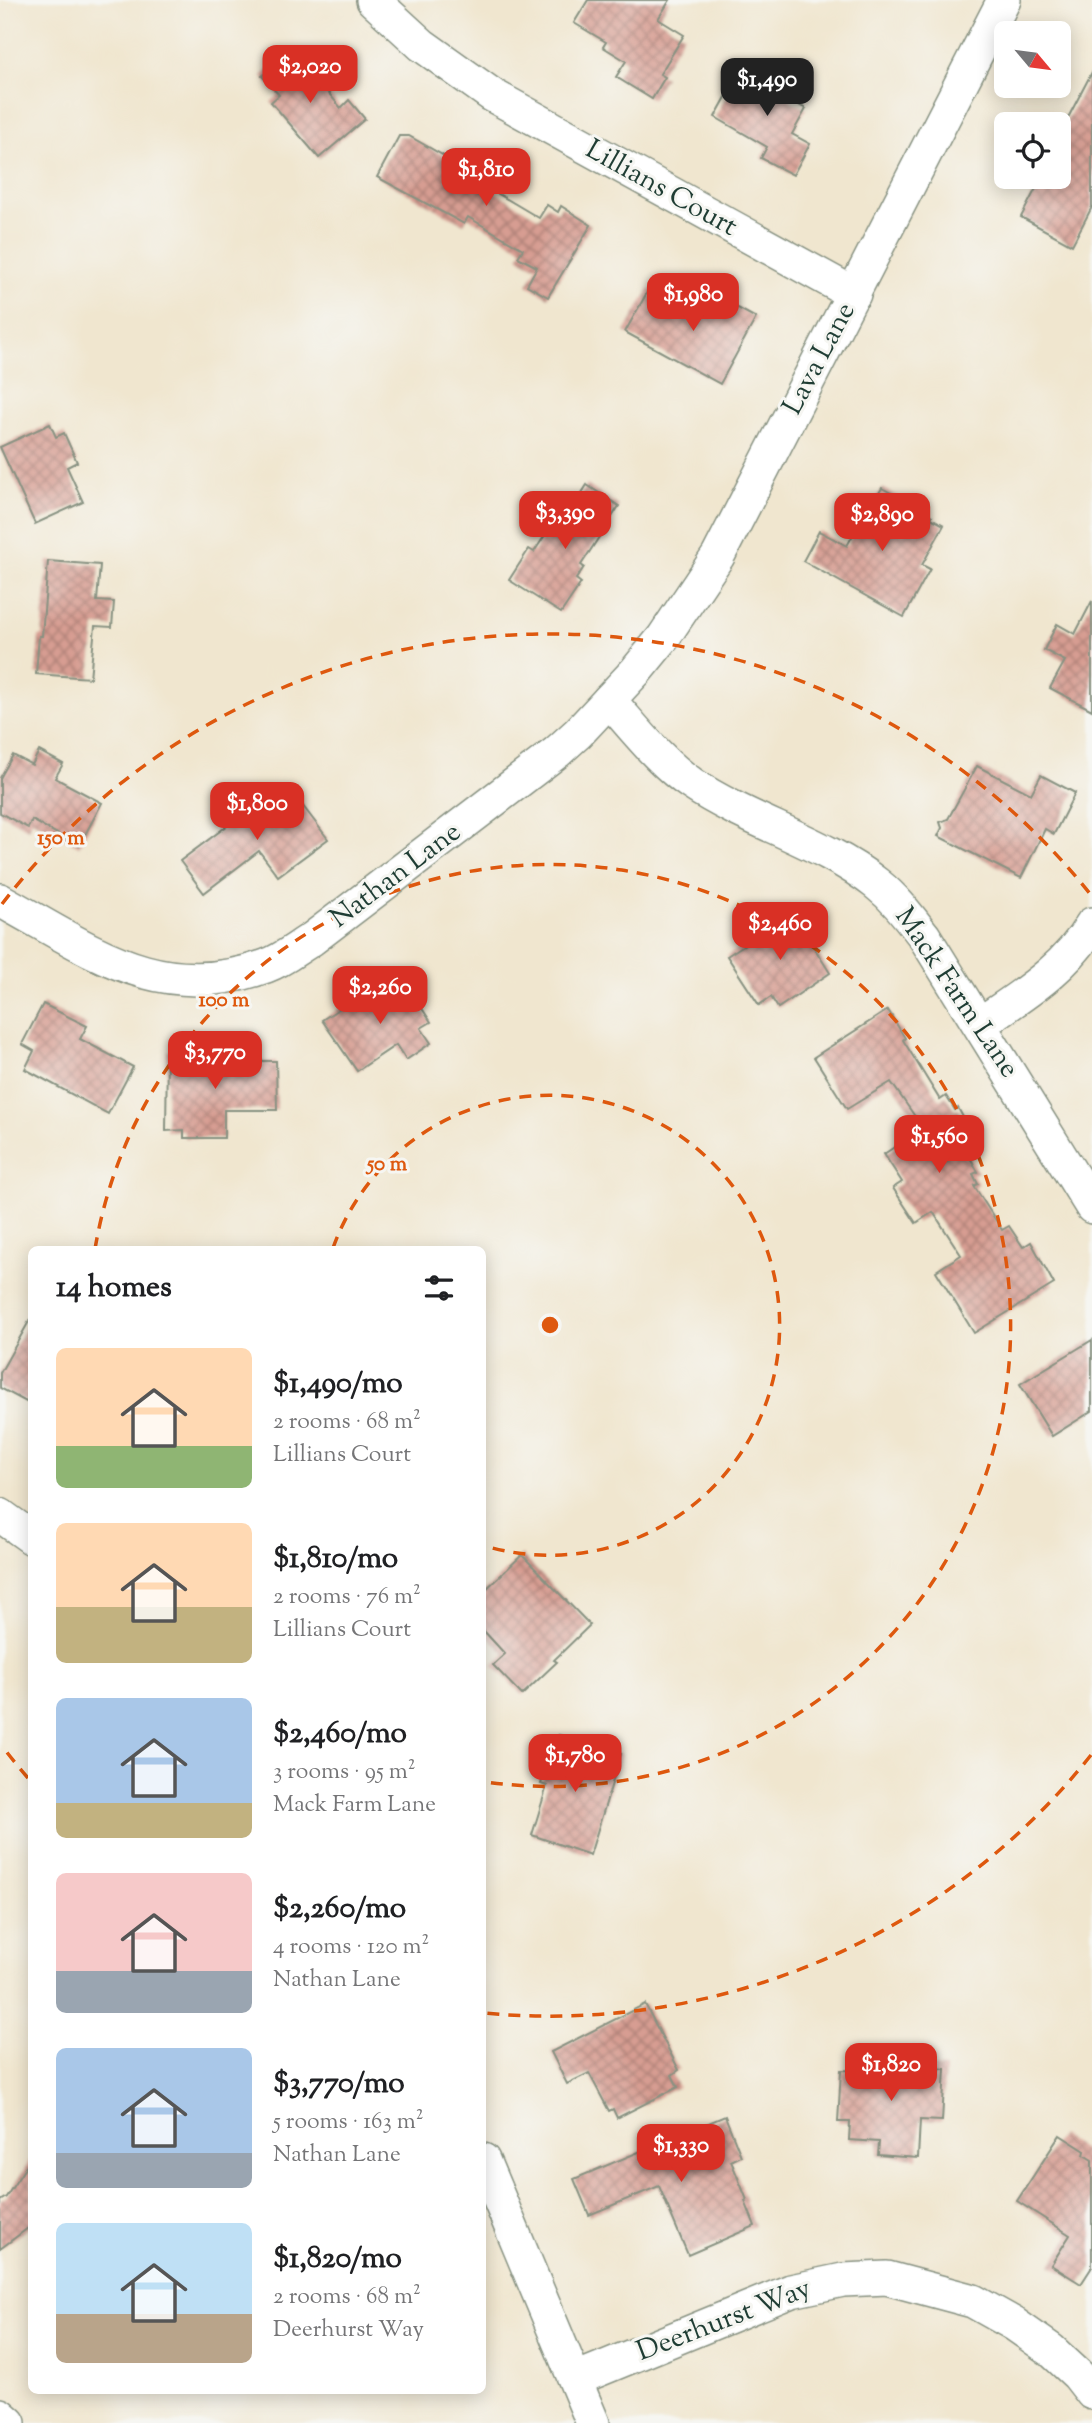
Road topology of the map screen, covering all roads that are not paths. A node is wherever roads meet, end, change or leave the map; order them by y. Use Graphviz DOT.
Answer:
graph roads {
  1 [pos="373,0"];
  2 [pos="1004,0"];
  3 [pos="854,294"];
  4 [pos="609,700"];
  5 [pos="0,900"];
  6 [pos="1092,924"];
  7 [pos="980,1024"];
  8 [pos="1092,1207"];
  9 [pos="0,1514"];
  10 [pos="28,1535"];
  11 [pos="486,2167"];
  12 [pos="576,2379"];
  13 [pos="1092,2393"];
  14 [pos="0,2414"];
  15 [pos="9,2423"];
  16 [pos="593,2423"];
  1 -- 3 [label="street, Lillians Court"];
  2 -- 3 [label="street, Lava Lane"];
  3 -- 4 [label="street, Lava Lane"];
  4 -- 5 [label="street, Nathan Lane"];
  4 -- 7 [label="street, Mack Farm Lane"];
  6 -- 7 [label="street"];
  7 -- 8 [label="street, Mack Farm Lane"];
  9 -- 10 [label="street"];
  11 -- 12 [label="street"];
  12 -- 13 [label="street, Deerhurst Way"];
  12 -- 16 [label="street"];
  14 -- 15 [label="street"];
}
